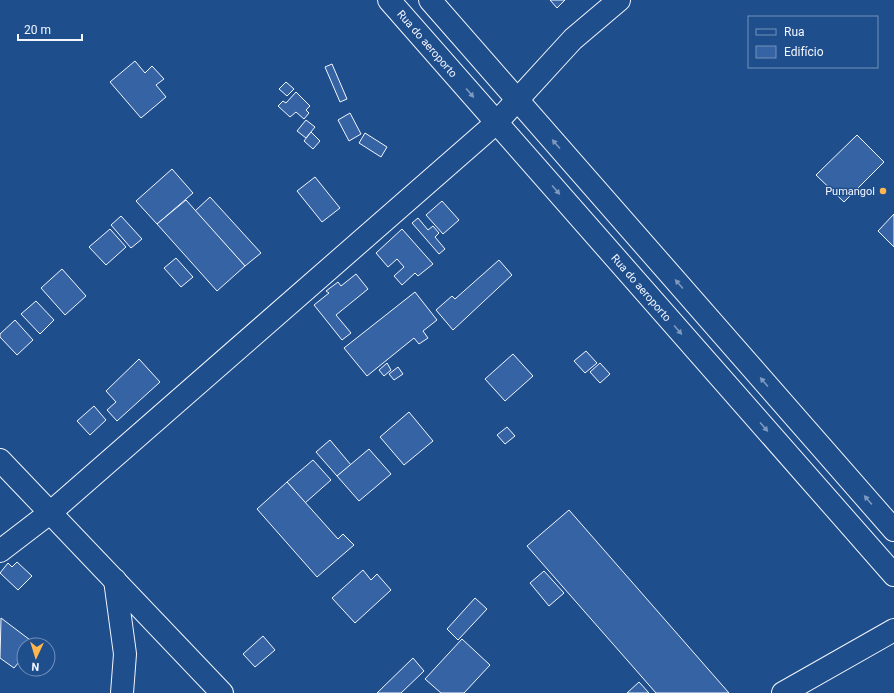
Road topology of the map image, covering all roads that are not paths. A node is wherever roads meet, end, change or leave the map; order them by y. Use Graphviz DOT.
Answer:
graph roads {
  1 [pos="389,0"];
  2 [pos="430,0"];
  3 [pos="619,0"];
  4 [pos="516,99"];
  5 [pos="496,122"];
  6 [pos="0,460"];
  7 [pos="51,512"];
  8 [pos="894,530"];
  9 [pos="0,551"];
  10 [pos="894,575"];
  11 [pos="115,580"];
  12 [pos="894,630"];
  13 [pos="122,693"];
  14 [pos="222,693"];
  15 [pos="784,693"];
  1 -- 5 [label="main road, Rua do aeroporto, one-way"];
  2 -- 4 [label="main road"];
  3 -- 4 [label="main road"];
  4 -- 5 [label="main road"];
  8 -- 4 [label="main road, one-way"];
  5 -- 7 [label="main road"];
  5 -- 10 [label="main road, Rua do aeroporto, one-way"];
  6 -- 7 [label="main road"];
  7 -- 9 [label="main road"];
  7 -- 11 [label="main road"];
  11 -- 13 [label="main road"];
  11 -- 14 [label="main road"];
  12 -- 15 [label="main road"];
}
